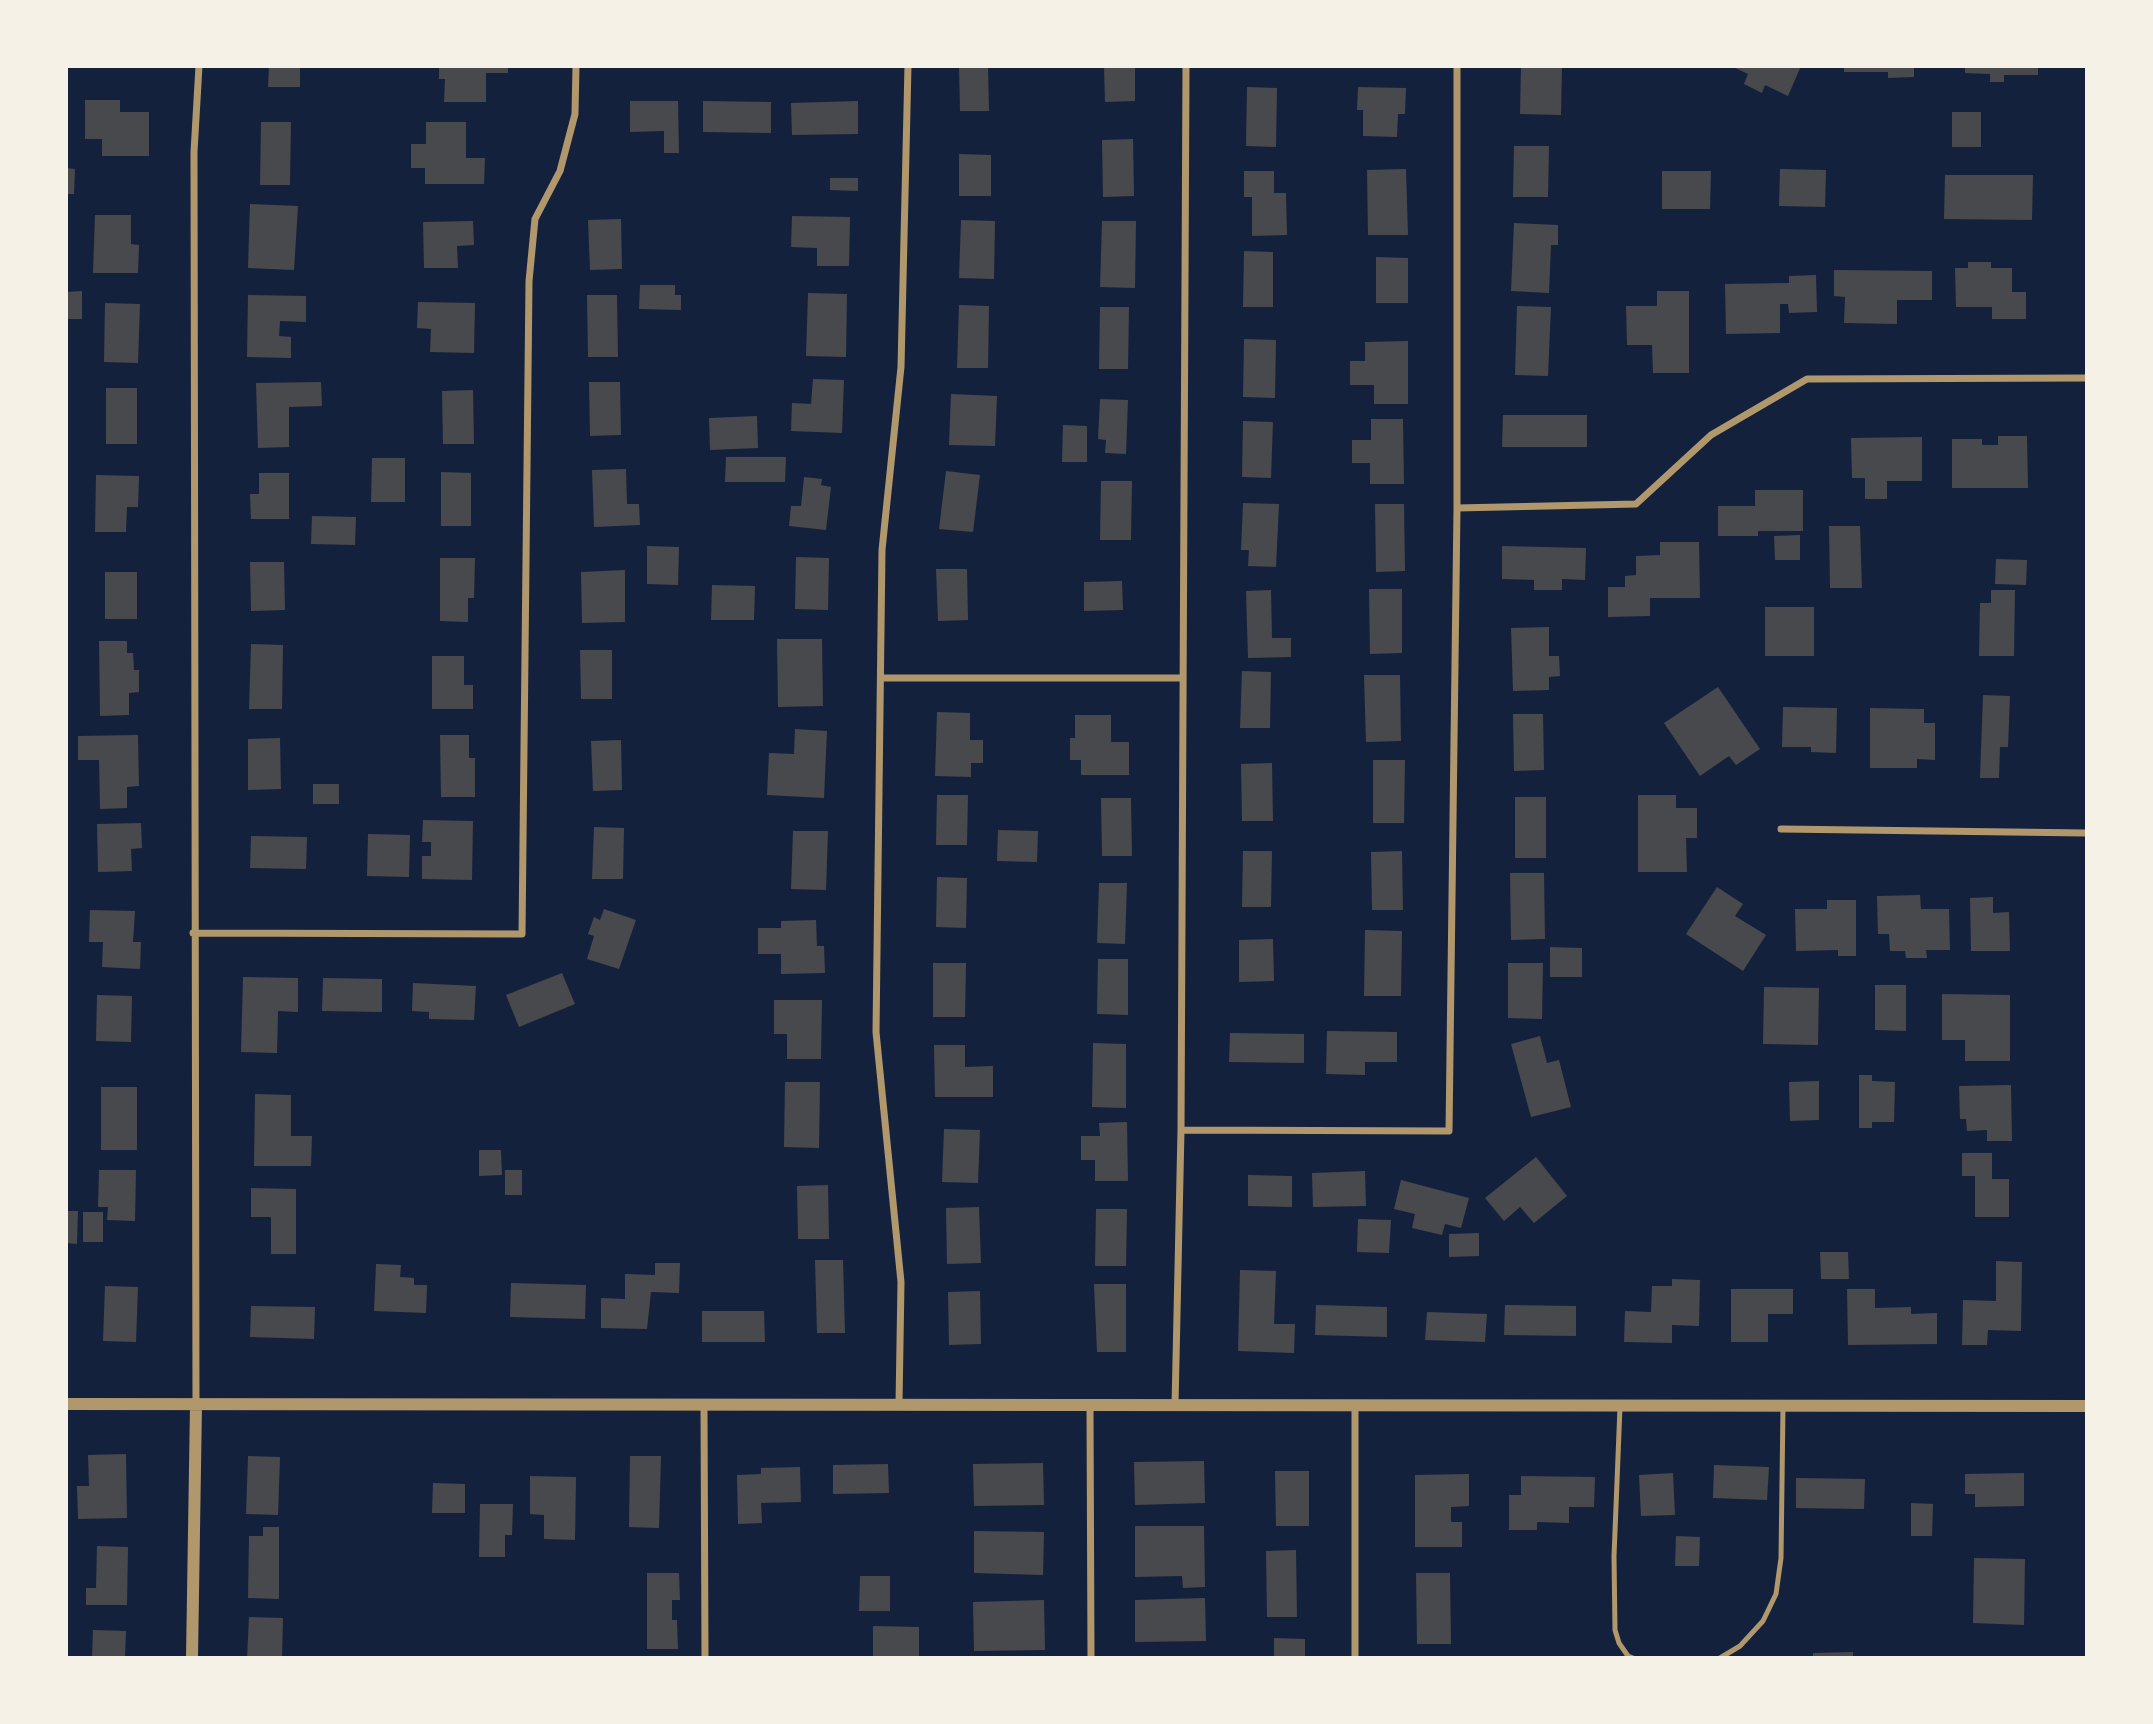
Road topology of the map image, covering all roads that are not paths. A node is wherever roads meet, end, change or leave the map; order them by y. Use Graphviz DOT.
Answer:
graph roads {
  1 [pos="199,66"];
  2 [pos="576,66"];
  3 [pos="908,66"];
  4 [pos="1186,66"];
  5 [pos="1457,66"];
  6 [pos="2087,378"];
  7 [pos="1457,508"];
  8 [pos="882,678"];
  9 [pos="1182,678"];
  10 [pos="1781,830"];
  11 [pos="2087,833"];
  12 [pos="193,933"];
  13 [pos="1181,1130"];
  14 [pos="66,1404"];
  15 [pos="196,1404"];
  16 [pos="899,1404"];
  17 [pos="1175,1406"];
  18 [pos="2087,1406"];
  19 [pos="704,1407"];
  20 [pos="1090,1407"];
  21 [pos="1355,1407"];
  22 [pos="1620,1407"];
  23 [pos="1783,1407"];
  24 [pos="192,1657"];
  25 [pos="705,1657"];
  26 [pos="1091,1657"];
  27 [pos="1355,1657"];
  28 [pos="1633,1657"];
  29 [pos="1720,1657"];
  1 -- 12 [label="street"];
  2 -- 12 [label="street"];
  3 -- 8 [label="street"];
  4 -- 9 [label="street"];
  5 -- 7 [label="street"];
  6 -- 7 [label="street"];
  7 -- 13 [label="street"];
  8 -- 9 [label="street"];
  8 -- 16 [label="street"];
  9 -- 13 [label="street"];
  10 -- 11 [label="street"];
  12 -- 15 [label="street"];
  13 -- 17 [label="street"];
  14 -- 15 [label="street"];
  15 -- 19 [label="street"];
  15 -- 24 [label="street"];
  16 -- 19 [label="street"];
  16 -- 20 [label="street"];
  17 -- 20 [label="street"];
  17 -- 21 [label="street"];
  18 -- 23 [label="street"];
  19 -- 25 [label="street"];
  20 -- 26 [label="street"];
  21 -- 22 [label="street"];
  21 -- 27 [label="street"];
  22 -- 23 [label="street"];
  22 -- 28 [label="lane"];
  23 -- 29 [label="lane"];
}
